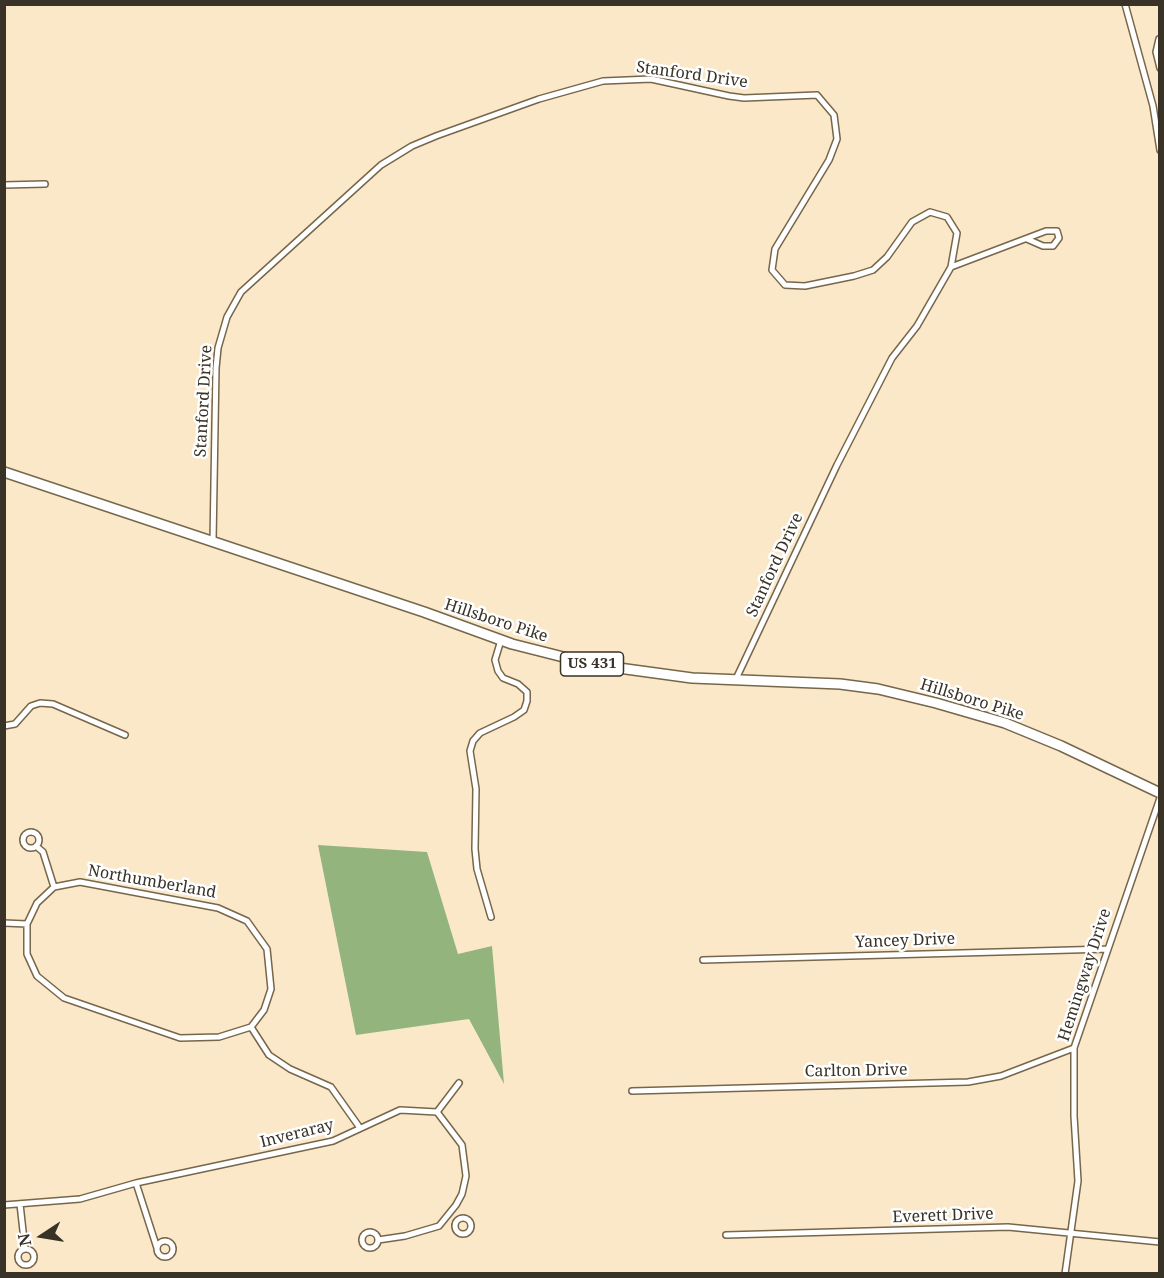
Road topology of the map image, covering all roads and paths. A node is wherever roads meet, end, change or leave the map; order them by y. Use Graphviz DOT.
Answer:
graph roads {
  1 [pos="1125,4"];
  2 [pos="1159,39"];
  3 [pos="1160,68"];
  4 [pos="1160,150"];
  5 [pos="45,184"];
  6 [pos="4,185"];
  7 [pos="1027,239"];
  8 [pos="951,267"];
  9 [pos="4,472"];
  10 [pos="213,542"];
  11 [pos="501,640"];
  12 [pos="734,681"];
  13 [pos="4,726"];
  14 [pos="125,735"];
  15 [pos="1160,794"];
  16 [pos="1160,798"];
  17 [pos="36,846"];
  18 [pos="54,887"];
  19 [pos="491,917"];
  20 [pos="4,923"];
  21 [pos="27,924"];
  22 [pos="1107,949"];
  23 [pos="703,960"];
  24 [pos="251,1027"];
  25 [pos="1074,1048"];
  26 [pos="459,1083"];
  27 [pos="632,1090"];
  28 [pos="437,1112"];
  29 [pos="360,1128"];
  30 [pos="136,1184"];
  31 [pos="4,1204"];
  32 [pos="20,1204"];
  33 [pos="449,1214"];
  34 [pos="457,1221"];
  35 [pos="1071,1234"];
  36 [pos="726,1235"];
  37 [pos="378,1240"];
  38 [pos="1160,1242"];
  39 [pos="157,1248"];
  40 [pos="25,1249"];
  41 [pos="1065,1274"];
  1 -- 4 [label="street"];
  2 -- 3 [label="street"];
  5 -- 6 [label="street"];
  7 -- 7 [label="street"];
  7 -- 8 [label="street"];
  8 -- 10 [label="street, Stanford Drive"];
  8 -- 12 [label="street, Stanford Drive"];
  9 -- 10 [label="main road, Hillsboro Pike / US 431"];
  10 -- 11 [label="main road, Hillsboro Pike / US 431"];
  11 -- 12 [label="main road, Hillsboro Pike / US 431"];
  11 -- 19 [label="street"];
  12 -- 15 [label="main road, Hillsboro Pike / US 431"];
  13 -- 14 [label="street"];
  16 -- 22 [label="street, Hemingway Drive"];
  17 -- 18 [label="street"];
  18 -- 21 [label="street"];
  18 -- 24 [label="street, Northumberland"];
  20 -- 21 [label="street"];
  21 -- 24 [label="street"];
  22 -- 23 [label="street, Yancey Drive"];
  22 -- 25 [label="street, Hemingway Drive"];
  24 -- 29 [label="street"];
  25 -- 27 [label="street, Carlton Drive"];
  25 -- 35 [label="street, Hemingway Drive"];
  26 -- 28 [label="street"];
  28 -- 29 [label="street, Inveraray"];
  28 -- 33 [label="street"];
  29 -- 30 [label="street, Inveraray"];
  30 -- 32 [label="street, Inveraray"];
  30 -- 39 [label="street"];
  31 -- 32 [label="street, Inveraray"];
  32 -- 40 [label="street"];
  33 -- 34 [label="street"];
  33 -- 37 [label="street"];
  35 -- 36 [label="street, Everett Drive"];
  35 -- 38 [label="street, Everett Drive"];
  35 -- 41 [label="street, Hemingway Drive"];
}
